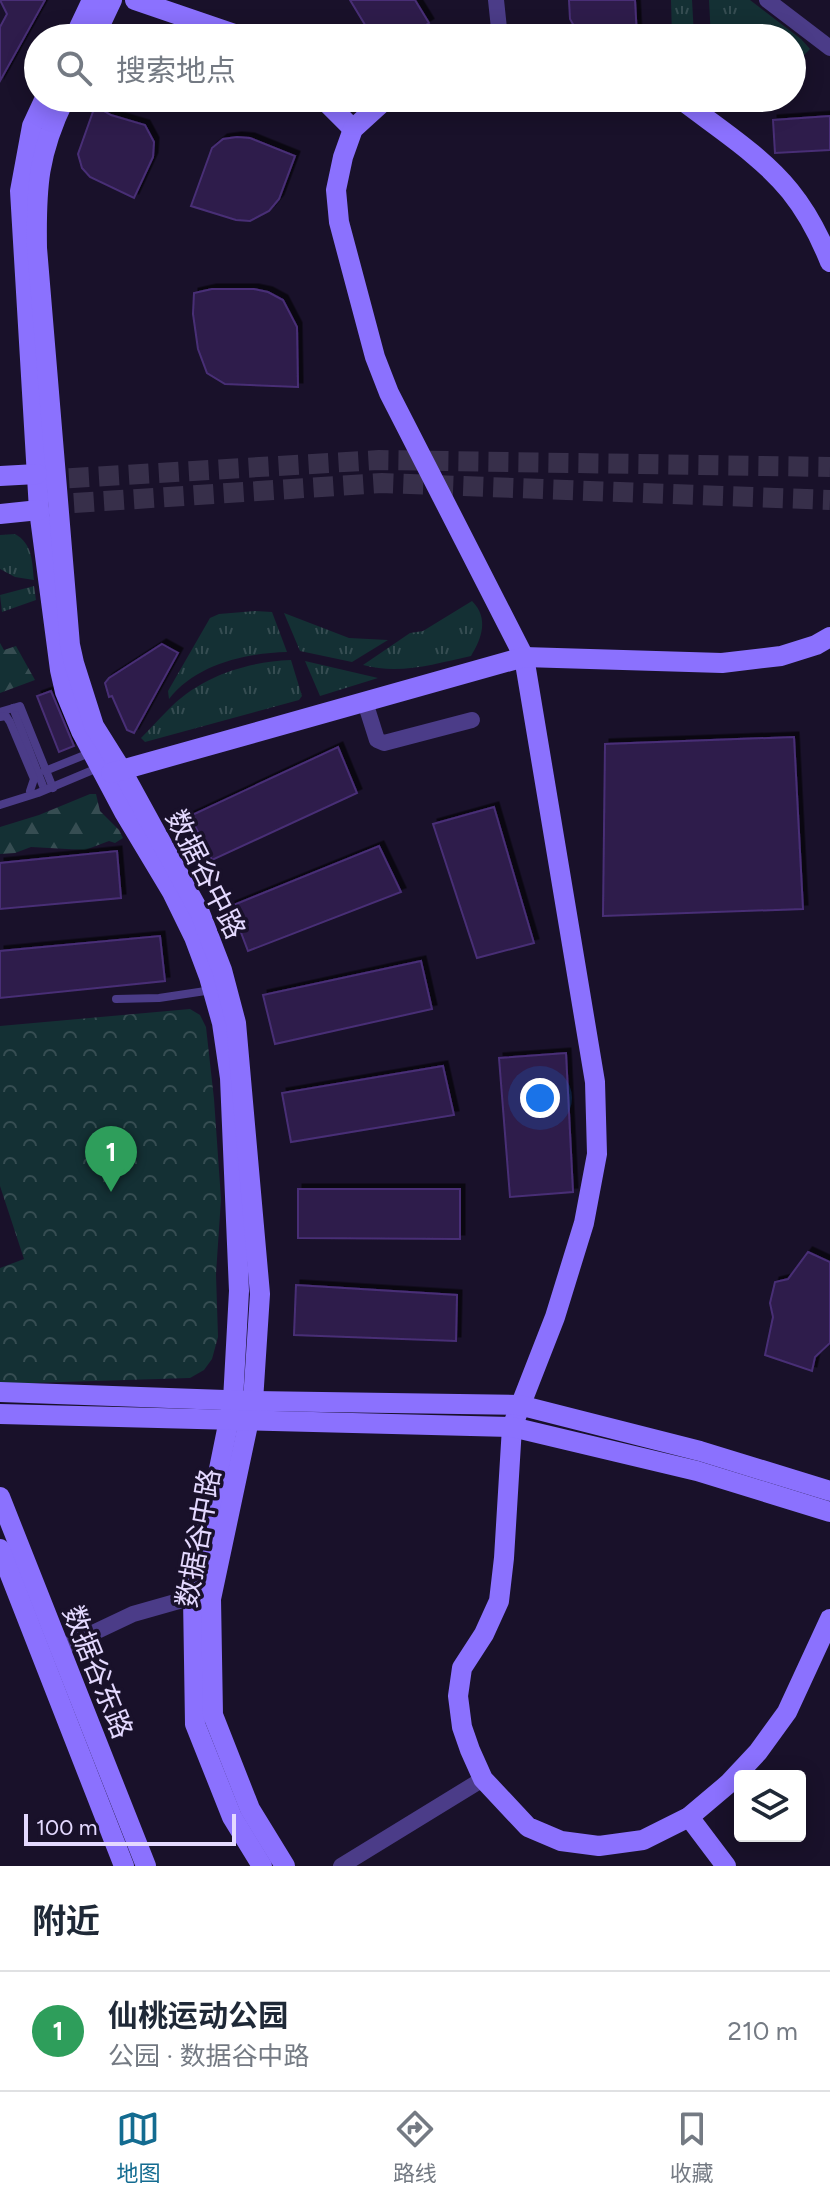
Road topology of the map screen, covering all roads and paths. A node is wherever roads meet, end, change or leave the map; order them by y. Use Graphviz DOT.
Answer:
graph roads {
  1 [pos="92,0"];
  2 [pos="112,0"];
  3 [pos="135,0"];
  4 [pos="496,0"];
  5 [pos="767,0"];
  6 [pos="81,24"];
  7 [pos="101,24"];
  8 [pos="205,24"];
  9 [pos="499,24"];
  10 [pos="798,24"];
  11 [pos="806,30"];
  12 [pos="830,48"];
  13 [pos="38,112"];
  14 [pos="58,112"];
  15 [pos="336,112"];
  16 [pos="372,112"];
  17 [pos="696,112"];
  18 [pos="353,129"];
  19 [pos="830,262"];
  20 [pos="37,474"];
  21 [pos="0,476"];
  22 [pos="39,510"];
  23 [pos="0,514"];
  24 [pos="830,637"];
  25 [pos="524,657"];
  26 [pos="365,702"];
  27 [pos="13,708"];
  28 [pos="0,714"];
  29 [pos="472,720"];
  30 [pos="105,766"];
  31 [pos="45,771"];
  32 [pos="49,786"];
  33 [pos="30,791"];
  34 [pos="0,803"];
  35 [pos="213,990"];
  36 [pos="116,999"];
  37 [pos="0,1392"];
  38 [pos="519,1405"];
  39 [pos="240,1411"];
  40 [pos="0,1414"];
  41 [pos="512,1427"];
  42 [pos="830,1491"];
  43 [pos="0,1497"];
  44 [pos="830,1512"];
  45 [pos="0,1549"];
  46 [pos="193,1597"];
  47 [pos="830,1619"];
  48 [pos="59,1649"];
  49 [pos="483,1779"];
  50 [pos="689,1817"];
  51 [pos="124,1866"];
  52 [pos="146,1866"];
  53 [pos="262,1866"];
  54 [pos="285,1866"];
  55 [pos="341,1866"];
  56 [pos="726,1866"];
  1 -- 6 [label="street"];
  2 -- 7 [label="street"];
  3 -- 8 [label="street"];
  4 -- 9 [label="street"];
  5 -- 10 [label="street"];
  11 -- 12 [label="street"];
  13 -- 20 [label="street, 数据谷中路"];
  14 -- 30 [label="street, 数据谷中路"];
  15 -- 18 [label="street"];
  16 -- 18 [label="street"];
  17 -- 19 [label="street"];
  18 -- 25 [label="street"];
  20 -- 21 [label="street"];
  20 -- 22 [label="street, 数据谷中路"];
  22 -- 23 [label="street"];
  22 -- 30 [label="street, 数据谷中路"];
  24 -- 25 [label="street"];
  25 -- 26 [label="street"];
  25 -- 38 [label="street"];
  26 -- 29 [label="street"];
  26 -- 30 [label="street"];
  27 -- 28 [label="lane"];
  27 -- 31 [label="lane"];
  27 -- 32 [label="lane"];
  28 -- 33 [label="lane"];
  30 -- 31 [label="lane"];
  30 -- 32 [label="lane"];
  30 -- 35 [label="street, 数据谷中路"];
  30 -- 39 [label="street, 数据谷中路"];
  31 -- 32 [label="lane"];
  32 -- 33 [label="lane"];
  32 -- 34 [label="lane"];
  33 -- 34 [label="lane"];
  35 -- 36 [label="lane"];
  35 -- 39 [label="street, 数据谷中路"];
  37 -- 39 [label="street"];
  38 -- 39 [label="street"];
  38 -- 41 [label="street"];
  38 -- 42 [label="street"];
  39 -- 40 [label="street"];
  39 -- 41 [label="street"];
  39 -- 46 [label="street, 数据谷中路"];
  39 -- 54 [label="street, 数据谷中路"];
  41 -- 44 [label="street"];
  41 -- 49 [label="street"];
  43 -- 48 [label="street, 数据谷东路"];
  45 -- 51 [label="street, 数据谷东路"];
  46 -- 48 [label="street"];
  46 -- 53 [label="street, 数据谷中路"];
  47 -- 50 [label="street"];
  48 -- 52 [label="street, 数据谷东路"];
  49 -- 50 [label="street"];
  49 -- 55 [label="street"];
  50 -- 56 [label="street"];
}
